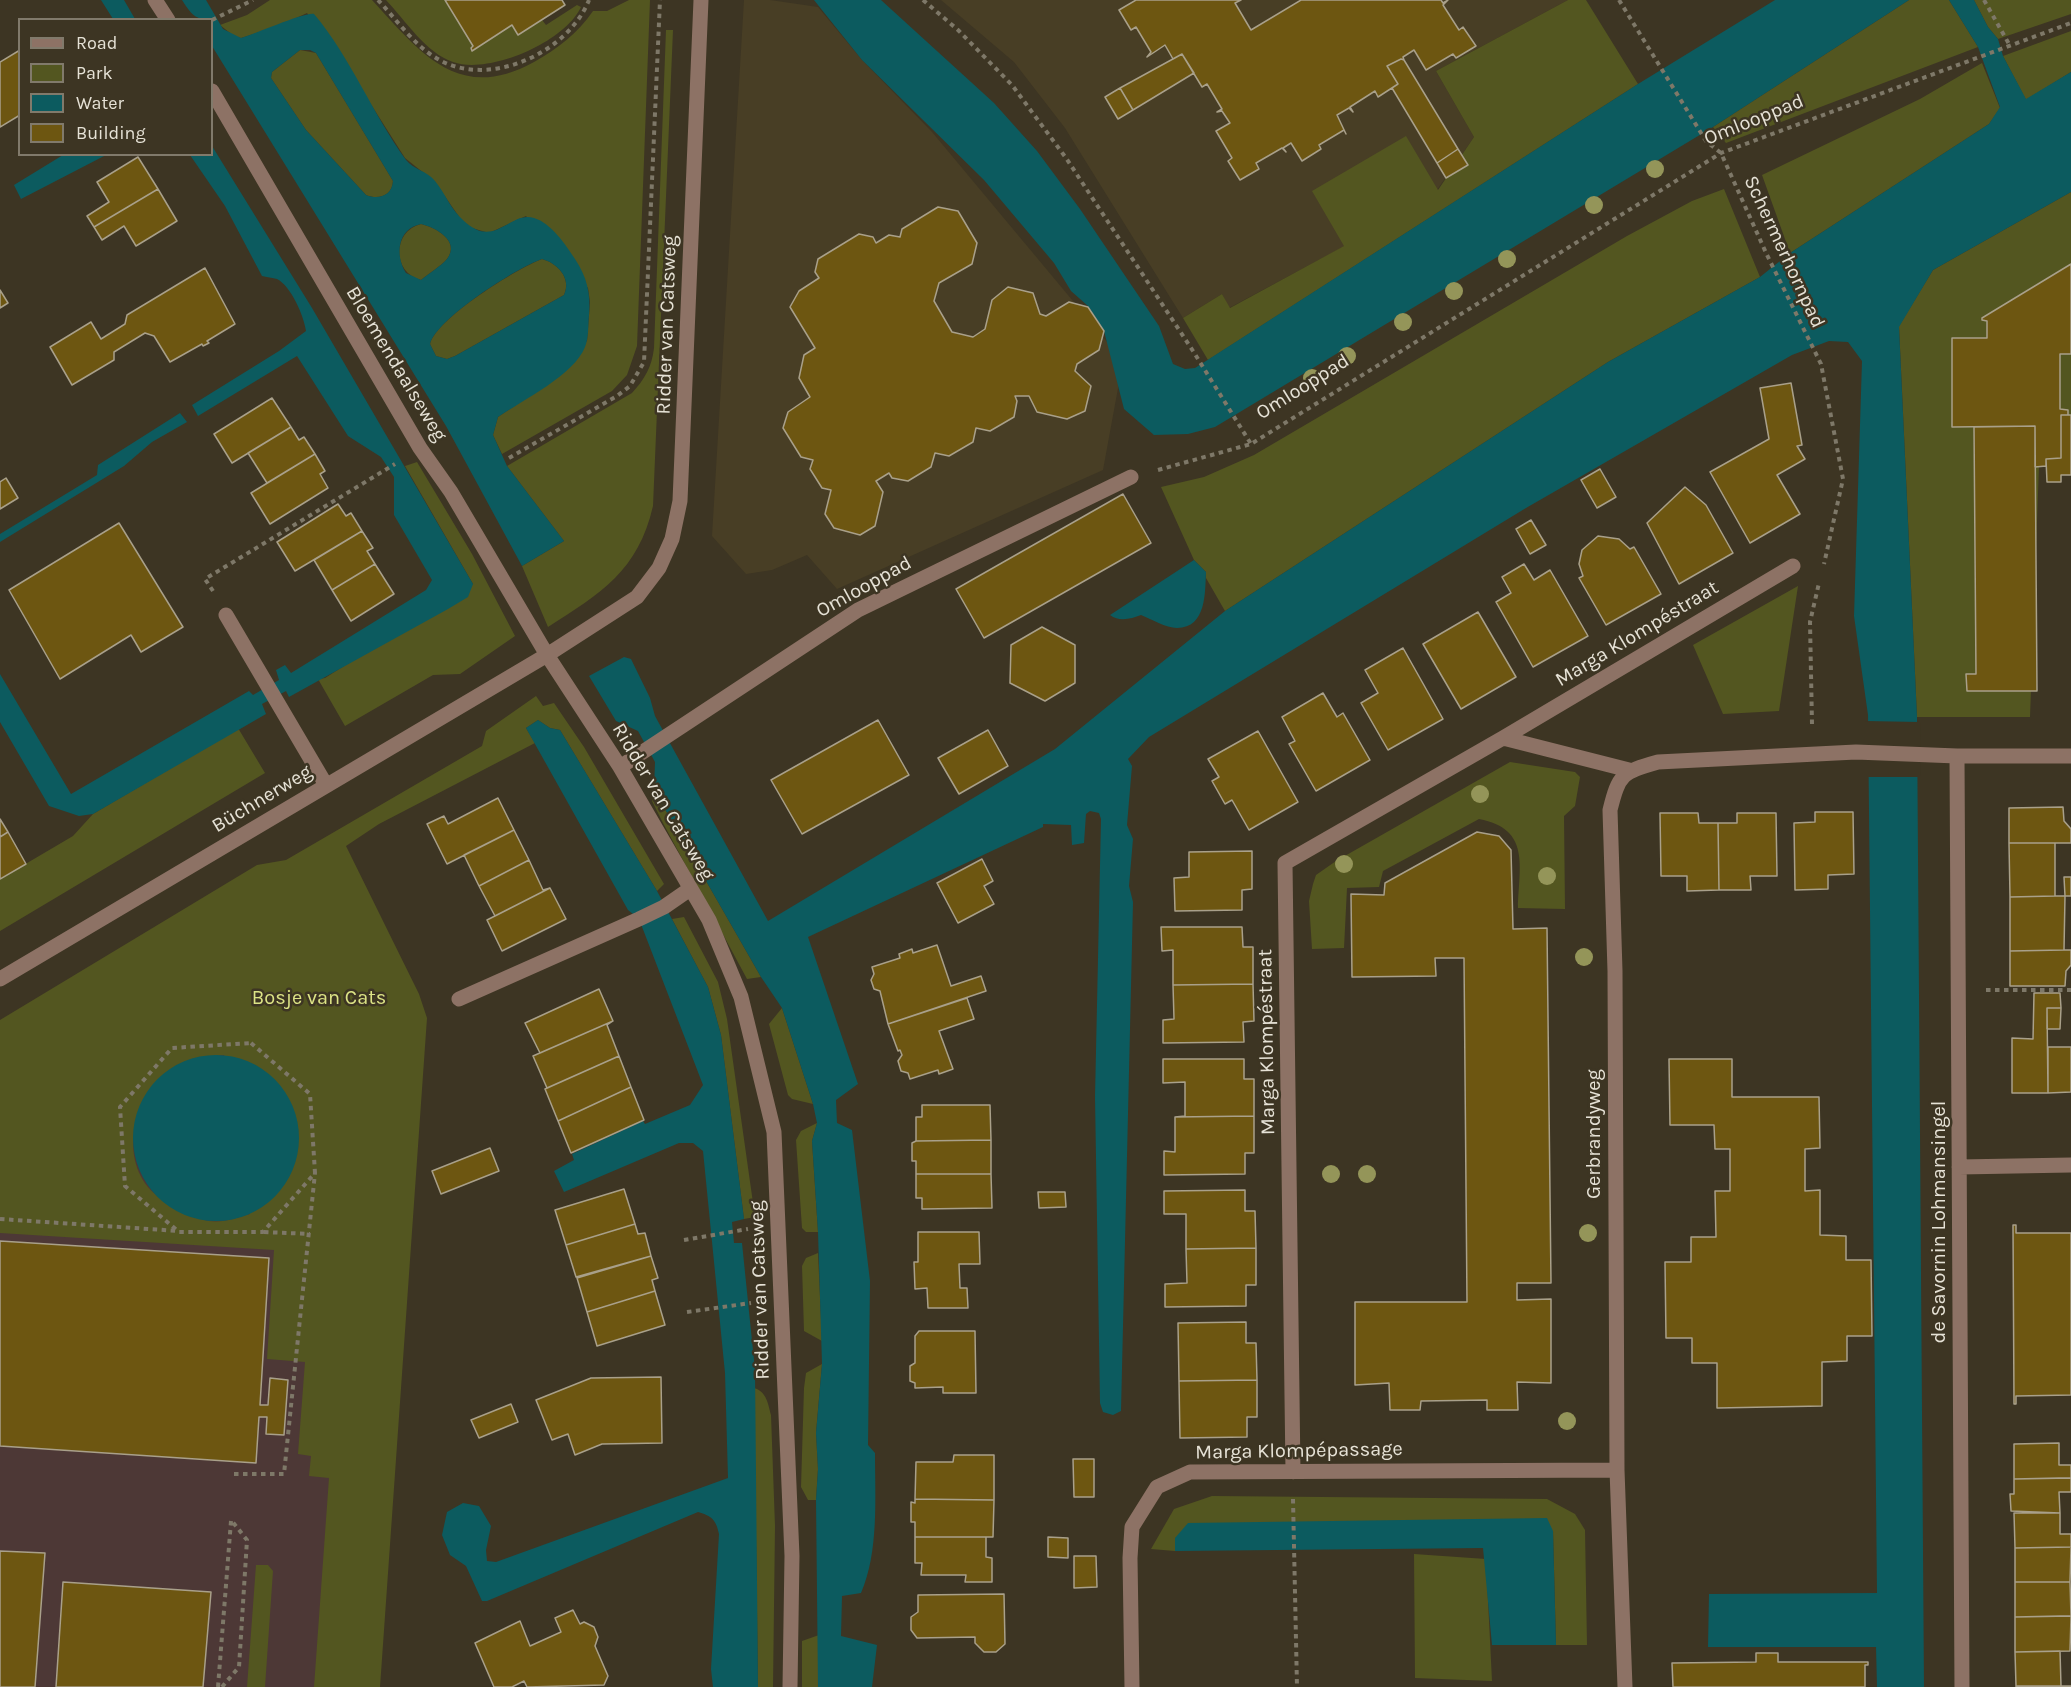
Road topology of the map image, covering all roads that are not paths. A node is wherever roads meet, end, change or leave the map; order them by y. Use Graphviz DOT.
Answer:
graph roads {
  1 [pos="155,0"];
  2 [pos="701,0"];
  3 [pos="167,18"];
  4 [pos="213,94"];
  5 [pos="1131,477"];
  6 [pos="1793,566"];
  7 [pos="226,615"];
  8 [pos="547,655"];
  9 [pos="1503,738"];
  10 [pos="1957,756"];
  11 [pos="2071,756"];
  12 [pos="620,767"];
  13 [pos="1629,770"];
  14 [pos="326,785"];
  15 [pos="690,889"];
  16 [pos="0,979"];
  17 [pos="459,999"];
  18 [pos="2071,1165"];
  19 [pos="1959,1167"];
  20 [pos="1617,1470"];
  21 [pos="1293,1472"];
  22 [pos="790,1687"];
  23 [pos="1132,1687"];
  24 [pos="1625,1687"];
  25 [pos="1962,1687"];
  1 -- 3 [label="street"];
  2 -- 8 [label="street, Ridder van Catsweg"];
  4 -- 8 [label="street, Bloemendaalseweg"];
  5 -- 12 [label="street, Omlooppad"];
  6 -- 9 [label="street, Marga Klompéstraat"];
  7 -- 14 [label="street"];
  8 -- 12 [label="street, Ridder van Catsweg"];
  8 -- 14 [label="street, Büchnerweg"];
  9 -- 13 [label="street"];
  9 -- 21 [label="street, Marga Klompéstraat"];
  10 -- 11 [label="street"];
  10 -- 13 [label="street"];
  10 -- 19 [label="street, de Savornin Lohmansingel"];
  12 -- 15 [label="street, Ridder van Catsweg"];
  13 -- 20 [label="street, Gerbrandyweg"];
  14 -- 16 [label="street, Büchnerweg"];
  15 -- 17 [label="street"];
  15 -- 22 [label="street, Ridder van Catsweg"];
  18 -- 19 [label="street"];
  19 -- 25 [label="street, de Savornin Lohmansingel"];
  20 -- 21 [label="street, Marga Klompépassage"];
  20 -- 24 [label="street, Gerbrandyweg"];
  21 -- 23 [label="street, Marga Klompépassage"];
}
